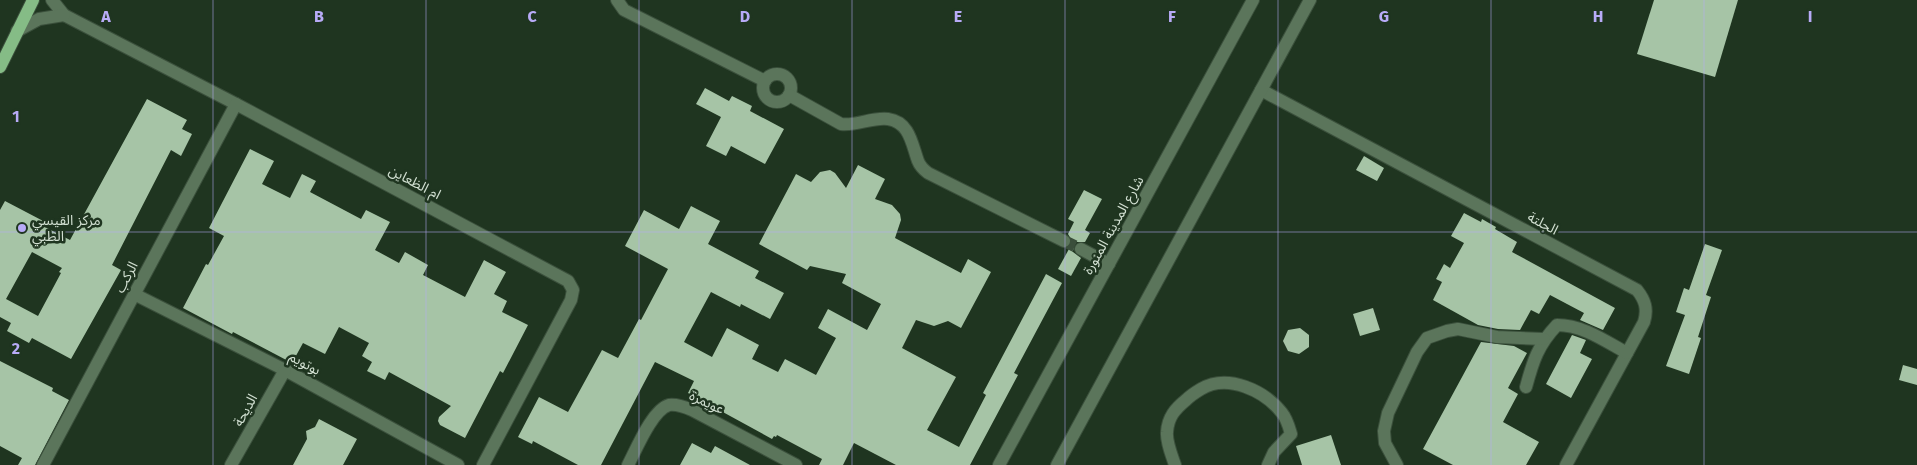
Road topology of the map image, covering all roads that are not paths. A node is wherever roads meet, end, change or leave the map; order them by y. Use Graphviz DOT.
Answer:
graph roads {
  1 [pos="34,0"];
  2 [pos="52,0"];
  3 [pos="617,0"];
  4 [pos="1253,0"];
  5 [pos="1310,0"];
  6 [pos="64,15"];
  7 [pos="18,31"];
  8 [pos="0,66"];
  9 [pos="765,82"];
  10 [pos="1261,90"];
  11 [pos="790,95"];
  12 [pos="236,104"];
  13 [pos="1064,241"];
  14 [pos="1081,249"];
  15 [pos="1109,264"];
  16 [pos="134,294"];
  17 [pos="1544,339"];
  18 [pos="1627,353"];
  19 [pos="285,370"];
  20 [pos="1526,387"];
  21 [pos="42,465"];
  22 [pos="231,465"];
  23 [pos="458,465"];
  24 [pos="482,465"];
  25 [pos="628,465"];
  26 [pos="796,465"];
  27 [pos="999,465"];
  28 [pos="1057,465"];
  29 [pos="1175,465"];
  30 [pos="1268,465"];
  31 [pos="1397,465"];
  32 [pos="1566,465"];
  1 -- 7 [label="main road"];
  2 -- 6 [label="street, ام الظعاين"];
  3 -- 9 [label="street"];
  4 -- 15 [label="street, شارع المدينة المنورة"];
  5 -- 10 [label="street"];
  6 -- 7 [label="street"];
  6 -- 12 [label="street, ام الظعاين"];
  7 -- 8 [label="main road"];
  9 -- 11 [label="street"];
  9 -- 11 [label="street"];
  10 -- 18 [label="street, الجلتة"];
  10 -- 28 [label="street"];
  11 -- 13 [label="street"];
  12 -- 16 [label="street, الركب"];
  12 -- 24 [label="street, ام الظعاين"];
  14 -- 15 [label="street"];
  15 -- 27 [label="street, شارع المدينة المنورة"];
  16 -- 19 [label="street, بوتويم"];
  16 -- 21 [label="street, الركب"];
  17 -- 18 [label="street"];
  17 -- 20 [label="street"];
  17 -- 31 [label="street"];
  18 -- 32 [label="street, الجلتة"];
  19 -- 22 [label="street, الديحة"];
  19 -- 23 [label="street, بوتويم"];
  25 -- 26 [label="street, عويمرة"];
  29 -- 30 [label="street"];
}
